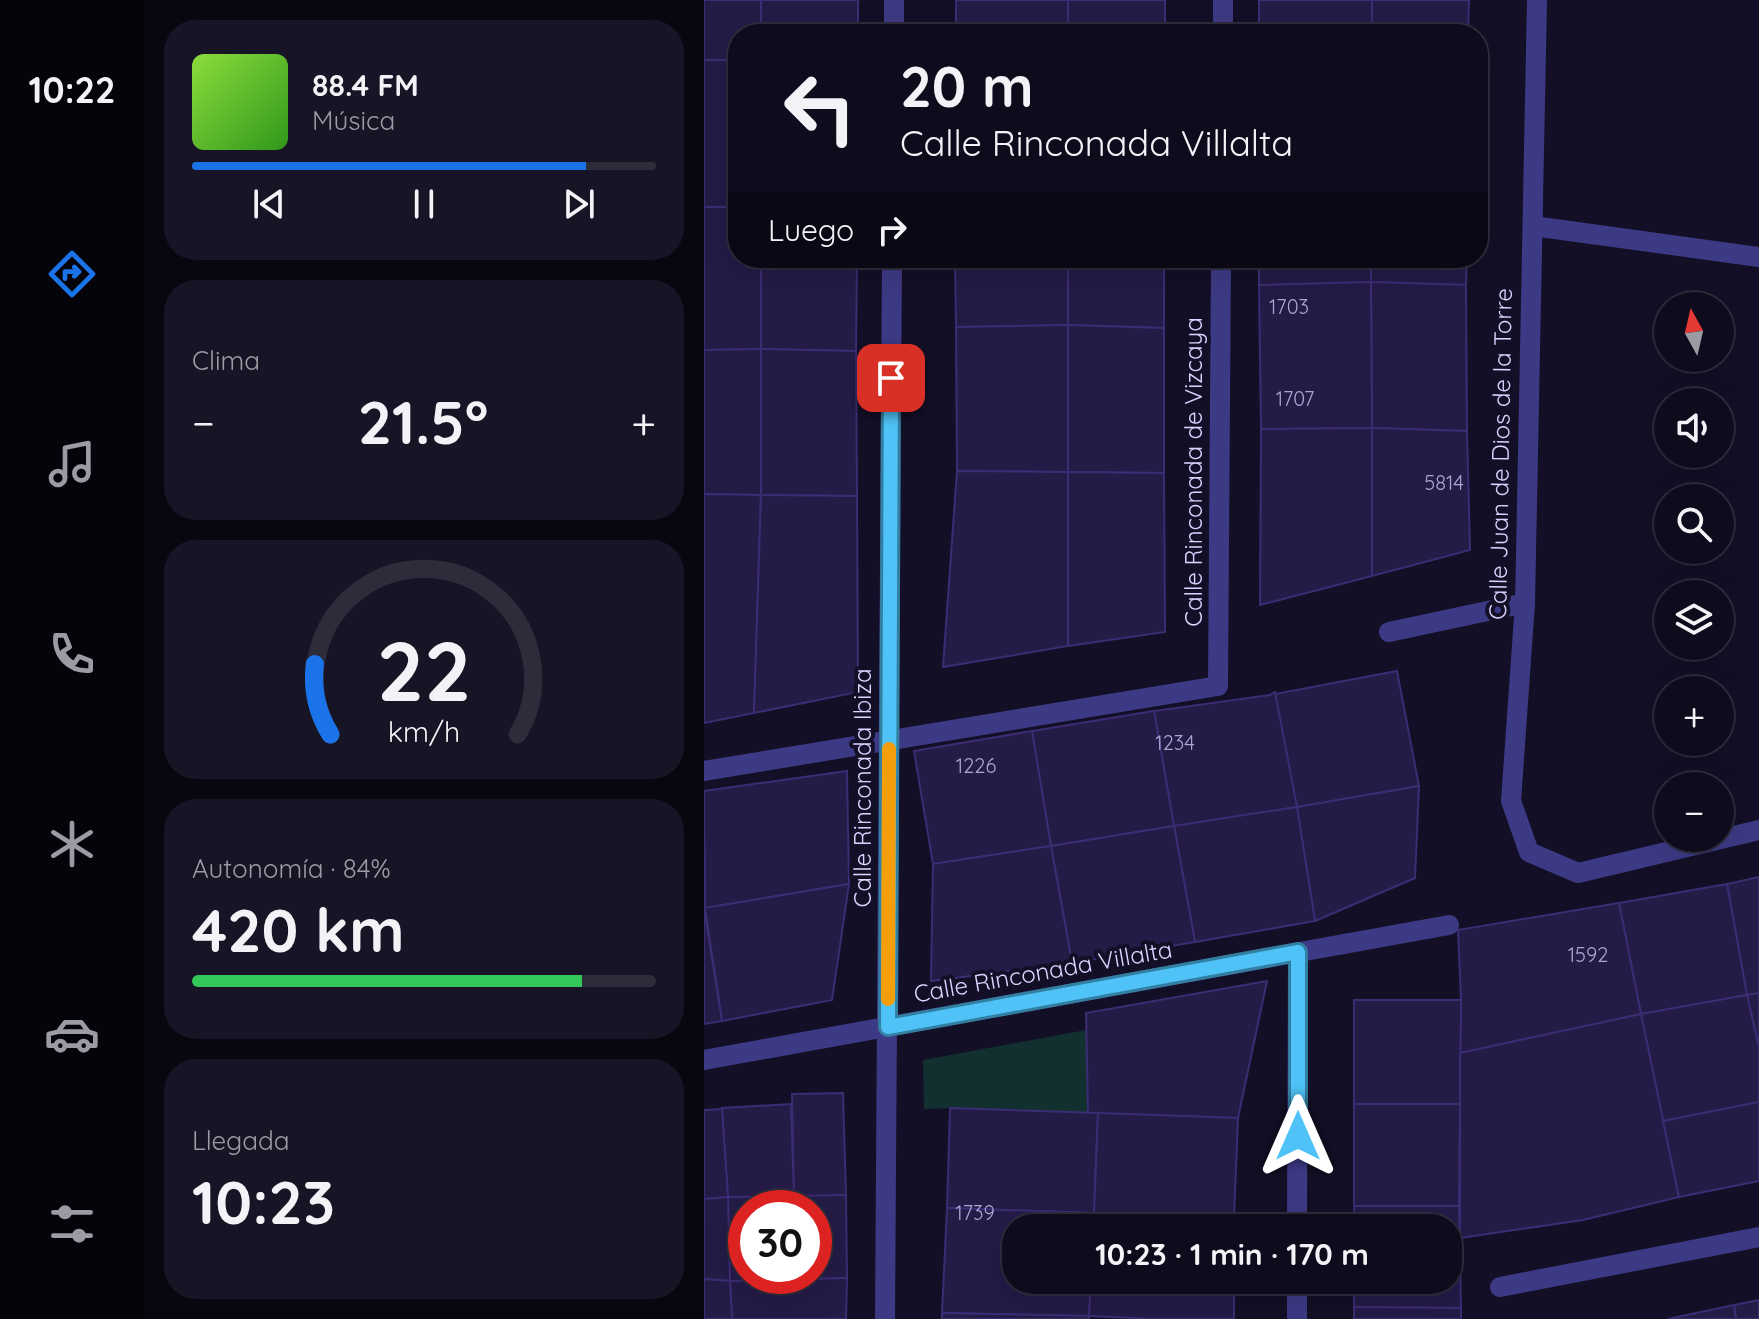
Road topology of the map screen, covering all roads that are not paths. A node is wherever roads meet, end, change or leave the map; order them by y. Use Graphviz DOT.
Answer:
graph roads {
  1 [pos="894,0"];
  2 [pos="1223,0"];
  3 [pos="1537,0"];
  4 [pos="894,24"];
  5 [pos="1223,24"];
  6 [pos="1533,226"];
  7 [pos="1759,257"];
  8 [pos="892,268"];
  9 [pos="1221,268"];
  10 [pos="1525,603"];
  11 [pos="1389,632"];
  12 [pos="889,740"];
  13 [pos="704,771"];
  14 [pos="1759,830"];
  15 [pos="1449,925"];
  16 [pos="1298,952"];
  17 [pos="888,1027"];
  18 [pos="704,1060"];
  19 [pos="1297,1214"];
  20 [pos="1759,1237"];
  21 [pos="1500,1287"];
  22 [pos="1297,1294"];
  23 [pos="885,1319"];
  24 [pos="1297,1319"];
  1 -- 4 [label="street"];
  2 -- 5 [label="street"];
  3 -- 6 [label="street, Calle Juan de Dios de la Torre"];
  6 -- 7 [label="street"];
  6 -- 10 [label="street, Calle Juan de Dios de la Torre"];
  8 -- 12 [label="street, Calle Rinconada Ibiza"];
  9 -- 12 [label="street, Calle Rinconada de Vizcaya"];
  10 -- 11 [label="street"];
  10 -- 14 [label="street, Calle Juan de Dios de la Torre"];
  12 -- 13 [label="street"];
  12 -- 17 [label="street, Calle Rinconada Ibiza"];
  15 -- 16 [label="street, Calle Rinconada Villalta"];
  16 -- 17 [label="street, Calle Rinconada Villalta"];
  16 -- 19 [label="street"];
  17 -- 18 [label="street, Calle Rinconada Villalta"];
  17 -- 23 [label="street, Calle Rinconada Ibiza"];
  20 -- 21 [label="street"];
  22 -- 24 [label="street"];
}
